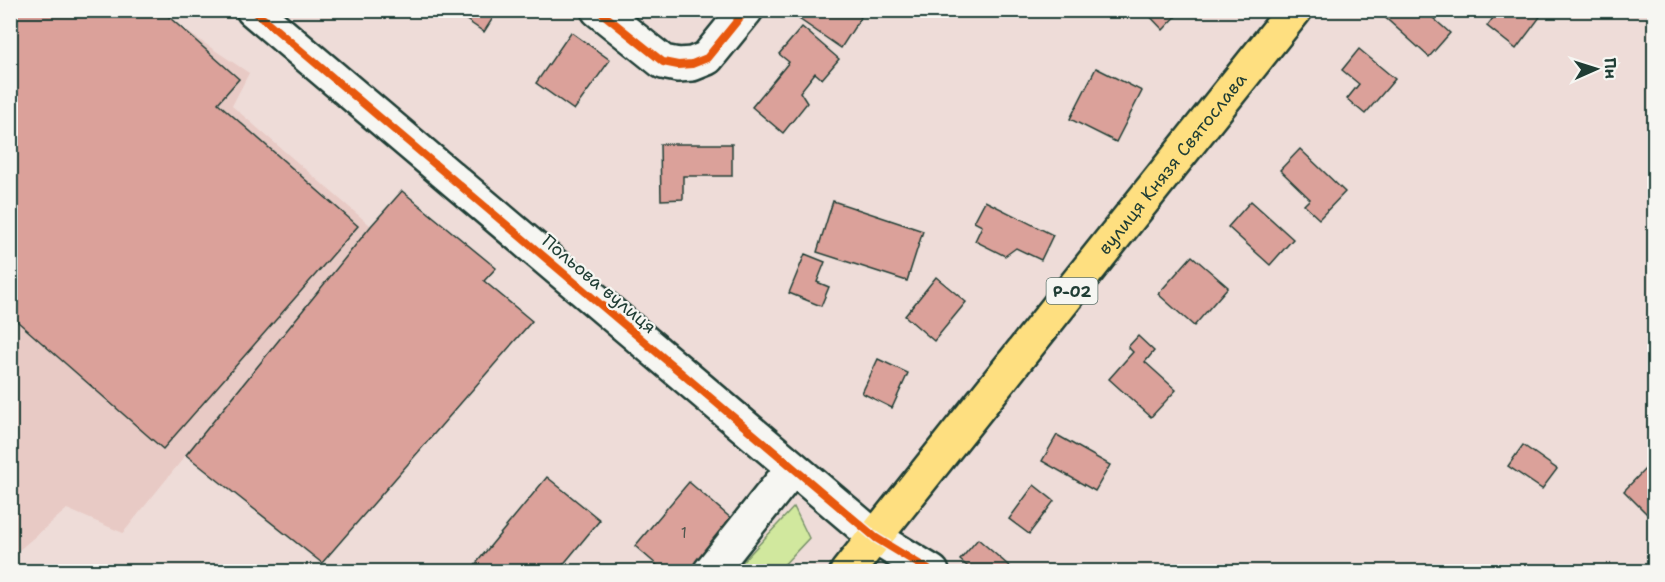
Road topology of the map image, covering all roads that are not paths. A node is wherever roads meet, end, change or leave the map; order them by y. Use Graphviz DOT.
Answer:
graph roads {
  1 [pos="253,10"];
  2 [pos="598,10"];
  3 [pos="746,10"];
  4 [pos="1295,10"];
  5 [pos="793,468"];
  6 [pos="876,538"];
  7 [pos="710,572"];
  8 [pos="847,572"];
  9 [pos="932,572"];
  1 -- 5 [label="street, Польова вулиця"];
  2 -- 3 [label="street"];
  4 -- 6 [label="main road, вулиця Князя Святослава / Р-02"];
  5 -- 6 [label="street, Польова вулиця"];
  5 -- 7 [label="street"];
  6 -- 8 [label="main road, вулиця Князя Святослава / Р-02"];
  6 -- 9 [label="street, Польова вулиця"];
}
